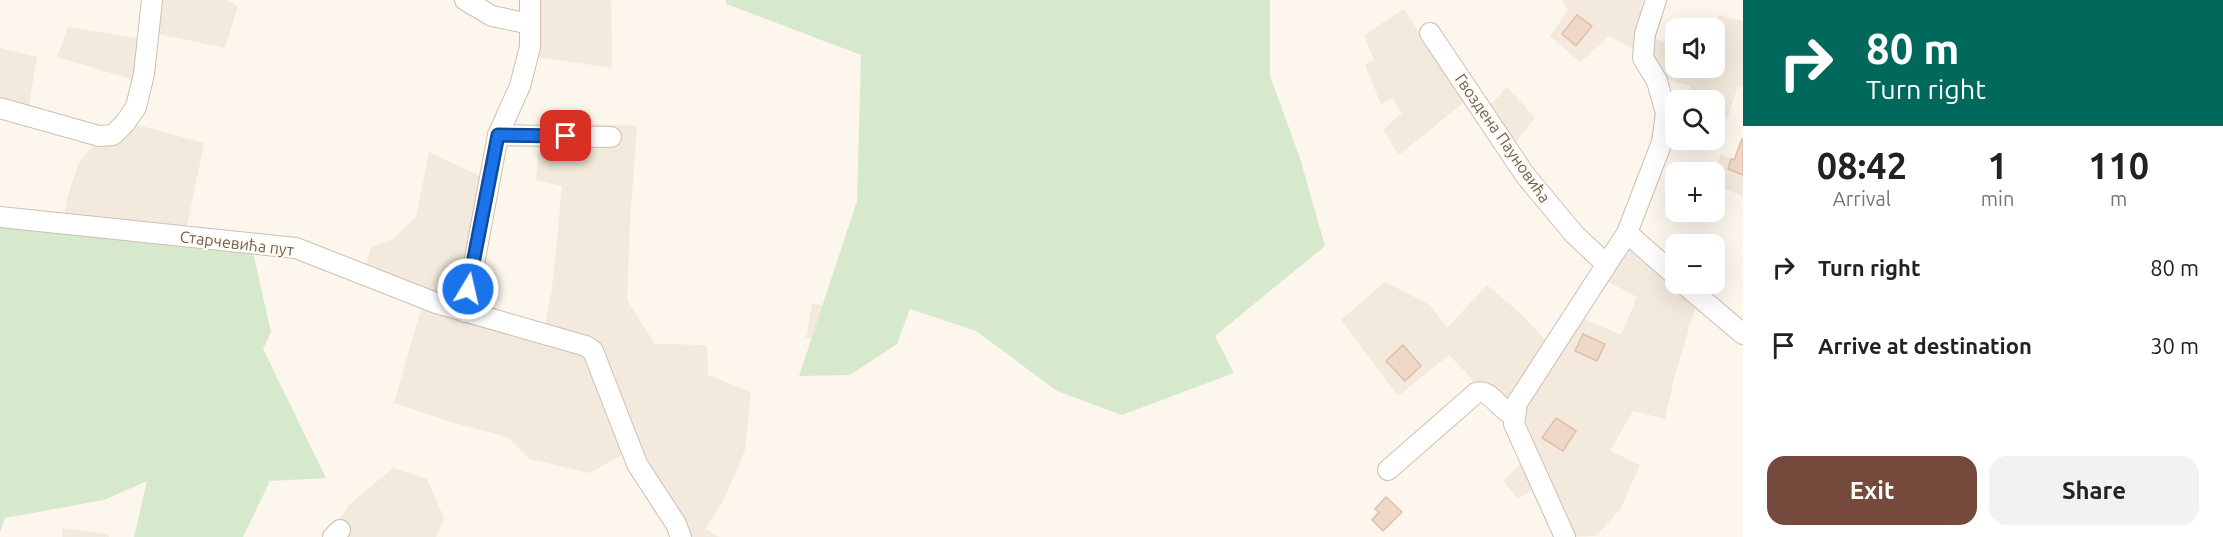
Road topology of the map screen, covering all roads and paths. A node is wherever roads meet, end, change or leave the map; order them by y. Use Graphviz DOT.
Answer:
graph roads {
  1 [pos="153,0"];
  2 [pos="465,0"];
  3 [pos="530,0"];
  4 [pos="1656,0"];
  5 [pos="530,24"];
  6 [pos="1430,33"];
  7 [pos="0,108"];
  8 [pos="498,135"];
  9 [pos="611,137"];
  10 [pos="0,217"];
  11 [pos="1627,233"];
  12 [pos="1606,264"];
  13 [pos="1665,266"];
  14 [pos="1696,294"];
  15 [pos="465,312"];
  16 [pos="1743,334"];
  17 [pos="1515,416"];
  18 [pos="1388,470"];
  19 [pos="681,537"];
  20 [pos="1565,537"];
  1 -- 7 [label="street"];
  2 -- 5 [label="street"];
  3 -- 5 [label="street"];
  4 -- 11 [label="street"];
  5 -- 8 [label="street"];
  6 -- 12 [label="street, Гвоздена Пауновића"];
  8 -- 9 [label="street"];
  8 -- 15 [label="street"];
  10 -- 15 [label="street, Старчевића пут"];
  11 -- 12 [label="street"];
  11 -- 13 [label="street"];
  12 -- 17 [label="street"];
  14 -- 16 [label="street"];
  15 -- 19 [label="street, Старчевића пут"];
  17 -- 18 [label="street"];
  17 -- 20 [label="street"];
}
